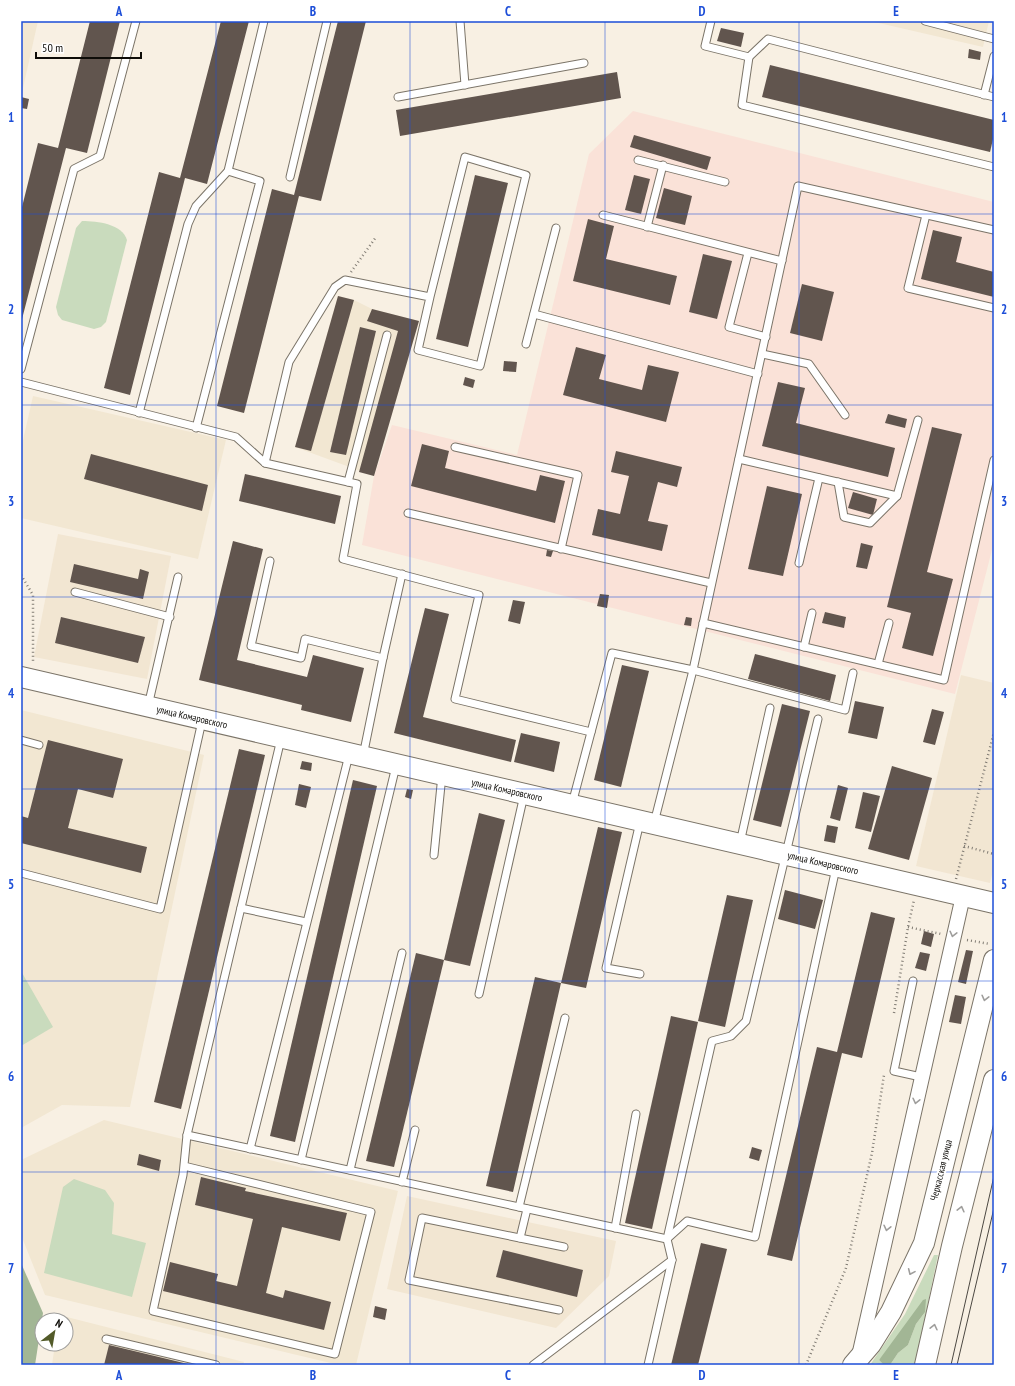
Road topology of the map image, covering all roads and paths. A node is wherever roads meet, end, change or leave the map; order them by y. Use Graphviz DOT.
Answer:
graph roads {
  1 [pos="136,21"];
  2 [pos="264,21"];
  3 [pos="328,21"];
  4 [pos="460,21"];
  5 [pos="711,21"];
  6 [pos="925,21"];
  7 [pos="994,38"];
  8 [pos="749,56"];
  9 [pos="994,56"];
  10 [pos="584,63"];
  11 [pos="465,85"];
  12 [pos="984,94"];
  13 [pos="398,97"];
  14 [pos="994,97"];
  15 [pos="638,160"];
  16 [pos="663,165"];
  17 [pos="994,167"];
  18 [pos="228,171"];
  19 [pos="290,177"];
  20 [pos="725,182"];
  21 [pos="926,215"];
  22 [pos="604,216"];
  23 [pos="646,227"];
  24 [pos="556,228"];
  25 [pos="994,230"];
  26 [pos="376,237"];
  27 [pos="748,253"];
  28 [pos="782,261"];
  29 [pos="345,280"];
  30 [pos="430,297"];
  31 [pos="994,308"];
  32 [pos="534,314"];
  33 [pos="387,335"];
  34 [pos="766,337"];
  35 [pos="526,344"];
  36 [pos="762,354"];
  37 [pos="21,369"];
  38 [pos="758,374"];
  39 [pos="21,382"];
  40 [pos="139,413"];
  41 [pos="845,415"];
  42 [pos="918,420"];
  43 [pos="196,428"];
  44 [pos="455,447"];
  45 [pos="739,459"];
  46 [pos="994,460"];
  47 [pos="265,463"];
  48 [pos="819,478"];
  49 [pos="348,482"];
  50 [pos="838,482"];
  51 [pos="897,496"];
  52 [pos="408,514"];
  53 [pos="561,549"];
  54 [pos="270,560"];
  55 [pos="799,564"];
  56 [pos="402,574"];
  57 [pos="178,577"];
  58 [pos="711,583"];
  59 [pos="75,592"];
  60 [pos="812,613"];
  61 [pos="170,616"];
  62 [pos="703,623"];
  63 [pos="889,623"];
  64 [pos="804,646"];
  65 [pos="383,658"];
  66 [pos="878,664"];
  67 [pos="693,670"];
  68 [pos="853,673"];
  69 [pos="21,677"];
  70 [pos="148,706"];
  71 [pos="770,708"];
  72 [pos="202,719"];
  73 [pos="818,719"];
  74 [pos="591,732"];
  75 [pos="994,732"];
  76 [pos="281,737"];
  77 [pos="21,740"];
  78 [pos="39,745"];
  79 [pos="356,755"];
  80 [pos="397,764"];
  81 [pos="442,775"];
  82 [pos="524,794"];
  83 [pos="572,804"];
  84 [pos="647,822"];
  85 [pos="740,843"];
  86 [pos="964,846"];
  87 [pos="784,854"];
  88 [pos="994,854"];
  89 [pos="434,855"];
  90 [pos="837,866"];
  91 [pos="21,873"];
  92 [pos="962,896"];
  93 [pos="915,897"];
  94 [pos="994,903"];
  95 [pos="241,908"];
  96 [pos="306,922"];
  97 [pos="908,927"];
  98 [pos="952,937"];
  99 [pos="994,945"];
  100 [pos="402,953"];
  101 [pos="994,960"];
  102 [pos="640,974"];
  103 [pos="913,980"];
  104 [pos="479,994"];
  105 [pos="566,1018"];
  106 [pos="893,1021"];
  107 [pos="886,1068"];
  108 [pos="921,1077"];
  109 [pos="994,1080"];
  110 [pos="636,1114"];
  111 [pos="415,1130"];
  112 [pos="187,1135"];
  113 [pos="250,1149"];
  114 [pos="301,1160"];
  115 [pos="184,1166"];
  116 [pos="350,1170"];
  117 [pos="402,1182"];
  118 [pos="519,1207"];
  119 [pos="527,1209"];
  120 [pos="615,1228"];
  121 [pos="520,1238"];
  122 [pos="667,1239"];
  123 [pos="564,1247"];
  124 [pos="672,1260"];
  125 [pos="559,1310"];
  126 [pos="106,1339"];
  127 [pos="855,1362"];
  128 [pos="216,1365"];
  129 [pos="533,1365"];
  130 [pos="648,1365"];
  131 [pos="806,1365"];
  132 [pos="925,1365"];
  1 -- 37 [label="lane"];
  2 -- 18 [label="lane"];
  3 -- 19 [label="lane"];
  4 -- 11 [label="lane"];
  5 -- 8 [label="lane"];
  6 -- 7 [label="lane"];
  8 -- 12 [label="lane"];
  8 -- 17 [label="lane"];
  9 -- 12 [label="lane"];
  10 -- 11 [label="lane"];
  11 -- 13 [label="lane"];
  12 -- 14 [label="lane"];
  15 -- 16 [label="lane"];
  16 -- 20 [label="lane"];
  16 -- 23 [label="lane"];
  18 -- 40 [label="lane"];
  18 -- 43 [label="lane"];
  21 -- 25 [label="lane"];
  21 -- 28 [label="lane"];
  21 -- 31 [label="lane"];
  22 -- 23 [label="lane"];
  23 -- 27 [label="lane"];
  24 -- 32 [label="lane"];
  26 -- 29 [label="path"];
  27 -- 28 [label="lane"];
  27 -- 34 [label="lane"];
  28 -- 34 [label="lane"];
  29 -- 30 [label="lane"];
  29 -- 47 [label="lane"];
  30 -- 30 [label="lane"];
  32 -- 35 [label="lane"];
  32 -- 38 [label="lane"];
  33 -- 49 [label="lane"];
  34 -- 36 [label="lane"];
  36 -- 38 [label="lane"];
  36 -- 41 [label="lane"];
  38 -- 45 [label="lane"];
  39 -- 40 [label="lane"];
  40 -- 43 [label="lane"];
  42 -- 51 [label="lane"];
  43 -- 47 [label="lane"];
  44 -- 53 [label="lane"];
  45 -- 48 [label="lane"];
  45 -- 58 [label="lane"];
  46 -- 66 [label="lane"];
  47 -- 49 [label="lane"];
  48 -- 50 [label="lane"];
  48 -- 55 [label="lane"];
  49 -- 56 [label="lane"];
  50 -- 51 [label="lane"];
  50 -- 51 [label="lane"];
  52 -- 53 [label="lane"];
  53 -- 58 [label="lane"];
  54 -- 65 [label="lane"];
  56 -- 65 [label="lane"];
  56 -- 74 [label="lane"];
  57 -- 61 [label="lane"];
  58 -- 62 [label="lane"];
  59 -- 61 [label="lane"];
  60 -- 64 [label="lane"];
  61 -- 70 [label="lane"];
  62 -- 64 [label="lane"];
  62 -- 67 [label="lane"];
  63 -- 66 [label="lane"];
  64 -- 66 [label="lane"];
  65 -- 79 [label="lane"];
  67 -- 68 [label="lane"];
  67 -- 74 [label="lane"];
  67 -- 84 [label="lane"];
  69 -- 70 [label="street, улица Комаровского"];
  70 -- 72 [label="street, улица Комаровского"];
  71 -- 85 [label="lane"];
  72 -- 76 [label="street, улица Комаровского"];
  72 -- 91 [label="lane"];
  73 -- 87 [label="lane"];
  74 -- 83 [label="lane"];
  75 -- 86 [label="path"];
  76 -- 79 [label="street, улица Комаровского"];
  76 -- 95 [label="lane"];
  77 -- 78 [label="lane"];
  79 -- 80 [label="street, улица Комаровского"];
  79 -- 96 [label="lane"];
  80 -- 81 [label="street, улица Комаровского"];
  80 -- 114 [label="lane"];
  81 -- 82 [label="street, улица Комаровского"];
  81 -- 89 [label="lane"];
  82 -- 83 [label="street, улица Комаровского"];
  82 -- 104 [label="lane"];
  83 -- 84 [label="street, улица Комаровского"];
  84 -- 85 [label="street, улица Комаровского"];
  84 -- 102 [label="lane"];
  85 -- 87 [label="street, улица Комаровского"];
  86 -- 88 [label="path"];
  86 -- 92 [label="path"];
  87 -- 90 [label="street, улица Комаровского"];
  87 -- 122 [label="lane"];
  90 -- 92 [label="street, улица Комаровского"];
  90 -- 122 [label="lane"];
  92 -- 94 [label="street, улица Комаровского"];
  92 -- 98 [label="street, one-way"];
  93 -- 97 [label="path"];
  95 -- 96 [label="lane"];
  95 -- 112 [label="lane"];
  96 -- 113 [label="lane"];
  97 -- 98 [label="path"];
  97 -- 106 [label="path"];
  98 -- 99 [label="path"];
  98 -- 108 [label="street"];
  100 -- 116 [label="lane"];
  101 -- 127 [label="street, Черкасская улица, one-way"];
  103 -- 108 [label="lane"];
  105 -- 118 [label="lane"];
  107 -- 131 [label="path"];
  108 -- 127 [label="street, one-way"];
  132 -- 109 [label="street, one-way"];
  110 -- 120 [label="lane"];
  111 -- 117 [label="lane"];
  112 -- 113 [label="lane"];
  112 -- 115 [label="lane"];
  113 -- 114 [label="lane"];
  114 -- 116 [label="lane"];
  115 -- 115 [label="lane"];
  116 -- 117 [label="lane"];
  117 -- 118 [label="lane"];
  118 -- 119 [label="lane"];
  119 -- 120 [label="lane"];
  119 -- 121 [label="lane"];
  120 -- 122 [label="lane"];
  121 -- 123 [label="lane"];
  121 -- 125 [label="lane"];
  122 -- 124 [label="lane"];
  124 -- 129 [label="lane"];
  124 -- 130 [label="lane"];
  126 -- 128 [label="lane"];
}
